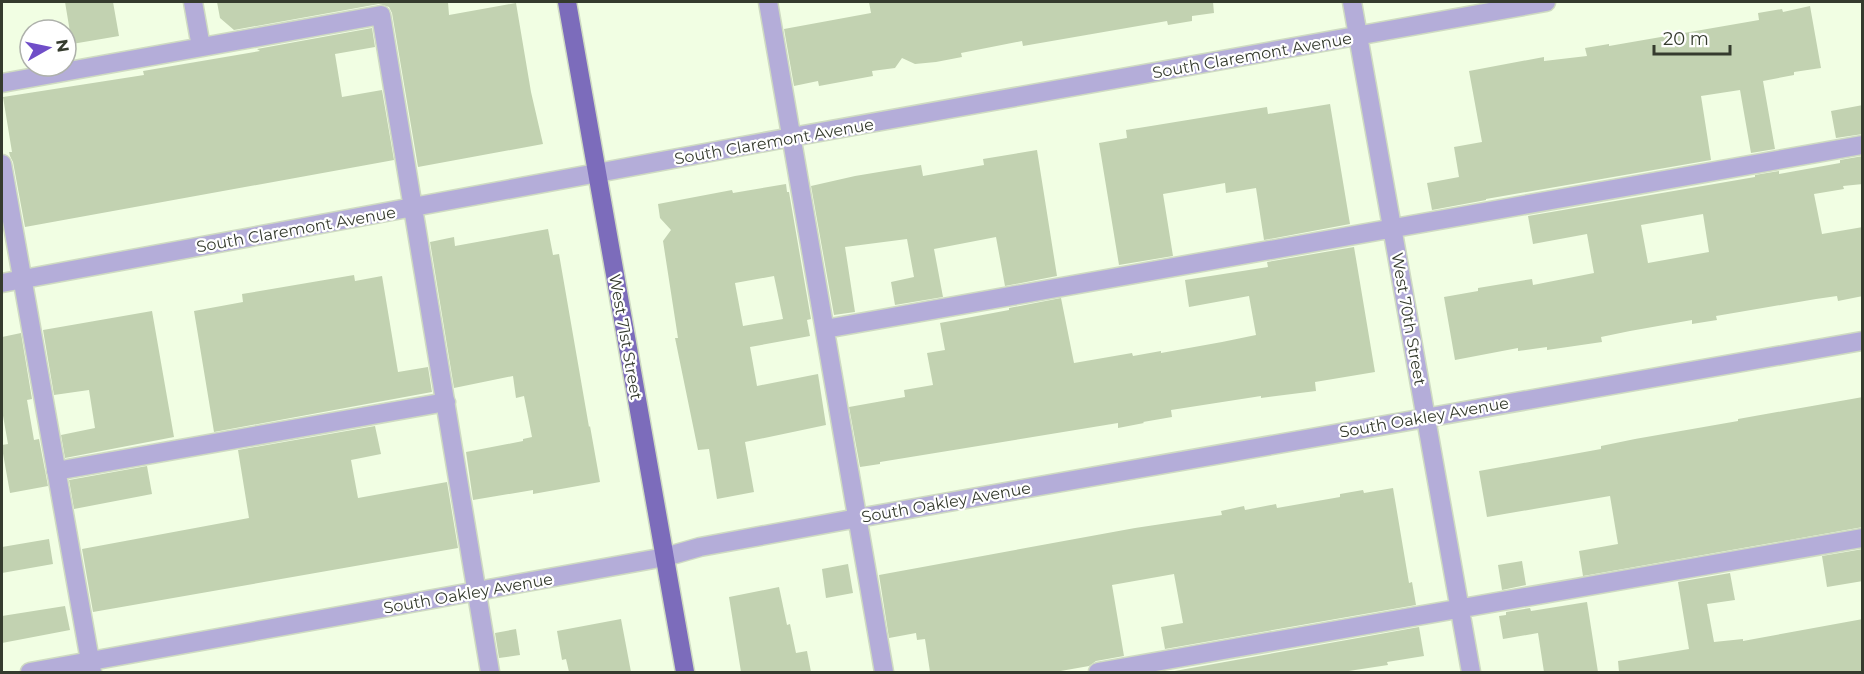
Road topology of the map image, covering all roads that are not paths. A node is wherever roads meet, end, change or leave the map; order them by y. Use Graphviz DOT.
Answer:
graph roads {
  1 [pos="193,2"];
  2 [pos="567,2"];
  3 [pos="768,2"];
  4 [pos="1352,2"];
  5 [pos="1546,2"];
  6 [pos="1358,36"];
  7 [pos="201,47"];
  8 [pos="2,83"];
  9 [pos="792,137"];
  10 [pos="1863,145"];
  11 [pos="2,164"];
  12 [pos="598,174"];
  13 [pos="413,207"];
  14 [pos="1392,228"];
  15 [pos="22,279"];
  16 [pos="2,283"];
  17 [pos="825,328"];
  18 [pos="1863,341"];
  19 [pos="446,402"];
  20 [pos="1426,416"];
  21 [pos="56,471"];
  22 [pos="858,518"];
  23 [pos="1863,538"];
  24 [pos="665,557"];
  25 [pos="477,591"];
  26 [pos="1460,608"];
  27 [pos="91,667"];
  28 [pos="30,672"];
  29 [pos="490,672"];
  30 [pos="685,672"];
  31 [pos="884,672"];
  32 [pos="1098,672"];
  33 [pos="1471,672"];
  1 -- 7 [label="street"];
  2 -- 12 [label="main road, West 71st Street"];
  3 -- 9 [label="street"];
  4 -- 6 [label="street, West 70th Street"];
  5 -- 6 [label="street, South Claremont Avenue"];
  6 -- 9 [label="street, South Claremont Avenue"];
  6 -- 14 [label="street, West 70th Street"];
  7 -- 8 [label="street"];
  7 -- 13 [label="street"];
  9 -- 12 [label="street, South Claremont Avenue"];
  9 -- 17 [label="street"];
  10 -- 14 [label="street"];
  11 -- 15 [label="street"];
  12 -- 13 [label="street, South Claremont Avenue"];
  12 -- 24 [label="main road, West 71st Street"];
  13 -- 15 [label="street, South Claremont Avenue"];
  13 -- 19 [label="street"];
  14 -- 17 [label="street"];
  14 -- 20 [label="street, West 70th Street"];
  15 -- 16 [label="street, South Claremont Avenue"];
  15 -- 21 [label="street"];
  17 -- 22 [label="street"];
  18 -- 20 [label="street, South Oakley Avenue"];
  19 -- 21 [label="street"];
  19 -- 25 [label="street"];
  20 -- 22 [label="street, South Oakley Avenue"];
  20 -- 26 [label="street, West 70th Street"];
  21 -- 27 [label="street"];
  22 -- 24 [label="street, South Oakley Avenue"];
  22 -- 31 [label="street"];
  23 -- 26 [label="street"];
  24 -- 25 [label="street, South Oakley Avenue"];
  24 -- 30 [label="main road, West 71st Street"];
  25 -- 27 [label="street, South Oakley Avenue"];
  25 -- 29 [label="street"];
  26 -- 32 [label="street"];
  26 -- 33 [label="street, West 70th Street"];
  27 -- 28 [label="street, South Oakley Avenue"];
}
